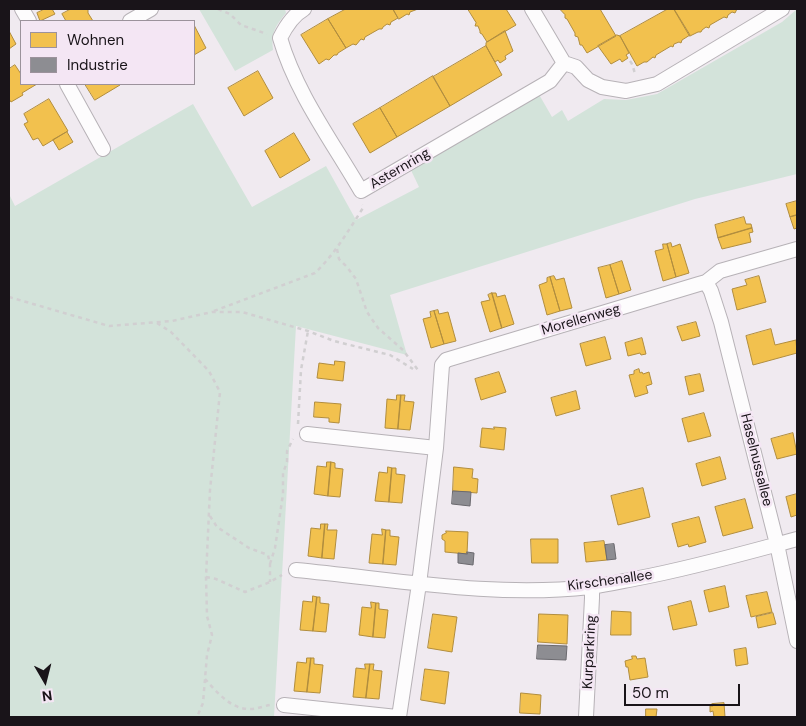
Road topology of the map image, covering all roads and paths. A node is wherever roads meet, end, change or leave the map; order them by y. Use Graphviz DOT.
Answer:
graph roads {
  1 [pos="22,9"];
  2 [pos="151,9"];
  3 [pos="218,9"];
  4 [pos="304,9"];
  5 [pos="532,9"];
  6 [pos="782,9"];
  7 [pos="28,20"];
  8 [pos="132,20"];
  9 [pos="280,38"];
  10 [pos="564,63"];
  11 [pos="68,85"];
  12 [pos="103,149"];
  13 [pos="361,191"];
  14 [pos="797,248"];
  15 [pos="337,249"];
  16 [pos="706,282"];
  17 [pos="9,297"];
  18 [pos="212,312"];
  19 [pos="157,323"];
  20 [pos="308,331"];
  21 [pos="413,369"];
  22 [pos="418,370"];
  23 [pos="300,430"];
  24 [pos="436,448"];
  25 [pos="210,515"];
  26 [pos="797,539"];
  27 [pos="777,544"];
  28 [pos="270,564"];
  29 [pos="296,570"];
  30 [pos="206,577"];
  31 [pos="270,582"];
  32 [pos="420,584"];
  33 [pos="592,587"];
  34 [pos="797,641"];
  35 [pos="205,680"];
  36 [pos="284,705"];
  37 [pos="197,717"];
  38 [pos="398,717"];
  39 [pos="586,717"];
  1 -- 7 [label="street"];
  2 -- 8 [label="street"];
  3 -- 9 [label="path"];
  4 -- 9 [label="street"];
  5 -- 10 [label="street"];
  6 -- 10 [label="street"];
  9 -- 13 [label="street, Asternring"];
  10 -- 13 [label="street, Asternring"];
  11 -- 12 [label="street"];
  13 -- 15 [label="path"];
  14 -- 16 [label="street, Morellenweg"];
  15 -- 18 [label="path"];
  15 -- 22 [label="path"];
  16 -- 24 [label="street, Morellenweg"];
  16 -- 27 [label="street, Haselnussallee"];
  17 -- 19 [label="path"];
  18 -- 19 [label="path"];
  18 -- 20 [label="path"];
  19 -- 25 [label="path"];
  20 -- 21 [label="path"];
  20 -- 23 [label="path"];
  23 -- 24 [label="street"];
  23 -- 28 [label="path"];
  24 -- 32 [label="street, Morellenweg"];
  25 -- 28 [label="path"];
  25 -- 30 [label="path"];
  26 -- 27 [label="street, Kirschenallee"];
  27 -- 33 [label="street, Kirschenallee"];
  27 -- 34 [label="street, Haselnussallee"];
  28 -- 31 [label="path"];
  29 -- 31 [label="path"];
  29 -- 32 [label="street"];
  30 -- 31 [label="path"];
  30 -- 35 [label="path"];
  32 -- 33 [label="street, Kirschenallee"];
  32 -- 38 [label="street, Morellenweg"];
  33 -- 39 [label="street, Kurparkring"];
  35 -- 36 [label="path"];
  35 -- 37 [label="path"];
  36 -- 38 [label="street, Morellenweg"];
}
